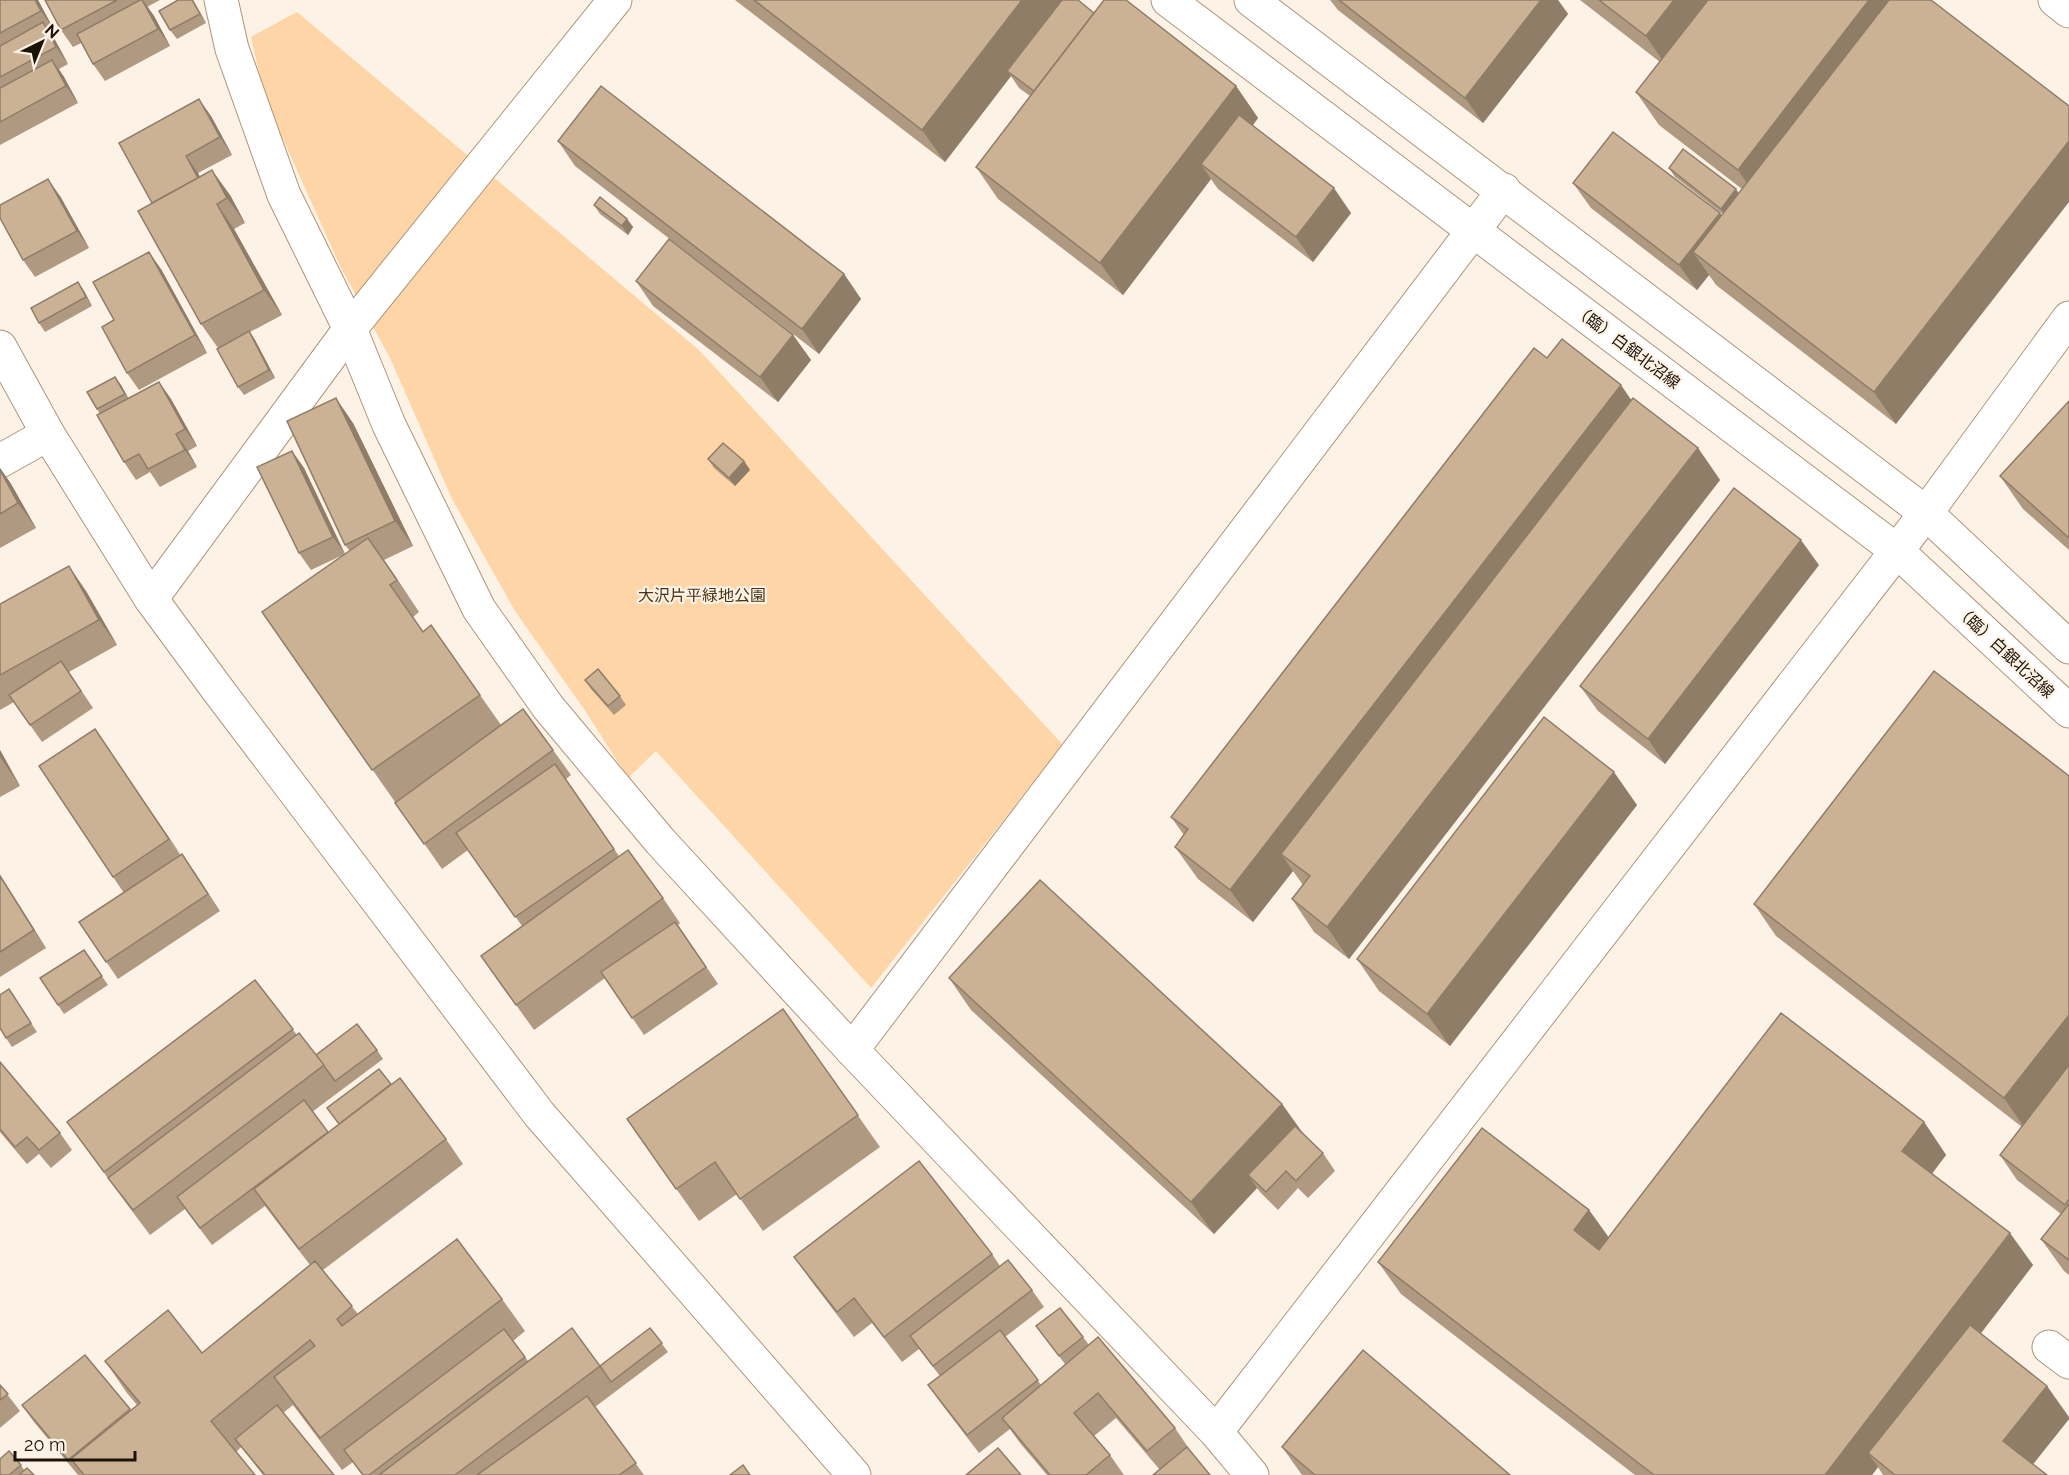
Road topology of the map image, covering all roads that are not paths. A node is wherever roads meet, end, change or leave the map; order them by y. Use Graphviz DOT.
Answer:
graph roads {
  1 [pos="221,0"];
  2 [pos="615,0"];
  3 [pos="1168,0"];
  4 [pos="1251,0"];
  5 [pos="2055,0"];
  6 [pos="2069,10"];
  7 [pos="1504,190"];
  8 [pos="1475,230"];
  9 [pos="2069,318"];
  10 [pos="350,329"];
  11 [pos="0,347"];
  12 [pos="48,434"];
  13 [pos="0,460"];
  14 [pos="1926,513"];
  15 [pos="1896,550"];
  16 [pos="151,599"];
  17 [pos="2069,647"];
  18 [pos="2069,711"];
  19 [pos="852,1050"];
  20 [pos="1215,1432"];
  21 [pos="854,1475"];
  22 [pos="1252,1475"];
  1 -- 10 [label="street"];
  2 -- 10 [label="street"];
  3 -- 8 [label="street, （臨）白銀北沼線"];
  4 -- 7 [label="street"];
  5 -- 6 [label="street"];
  7 -- 8 [label="street"];
  7 -- 14 [label="street"];
  8 -- 15 [label="street, （臨）白銀北沼線"];
  8 -- 19 [label="street"];
  9 -- 14 [label="street"];
  10 -- 16 [label="street"];
  10 -- 19 [label="street"];
  11 -- 12 [label="street"];
  12 -- 13 [label="street"];
  12 -- 16 [label="street"];
  14 -- 15 [label="street"];
  14 -- 17 [label="street"];
  15 -- 18 [label="street, （臨）白銀北沼線"];
  15 -- 20 [label="street"];
  16 -- 21 [label="street"];
  19 -- 20 [label="street"];
  20 -- 22 [label="street"];
}
